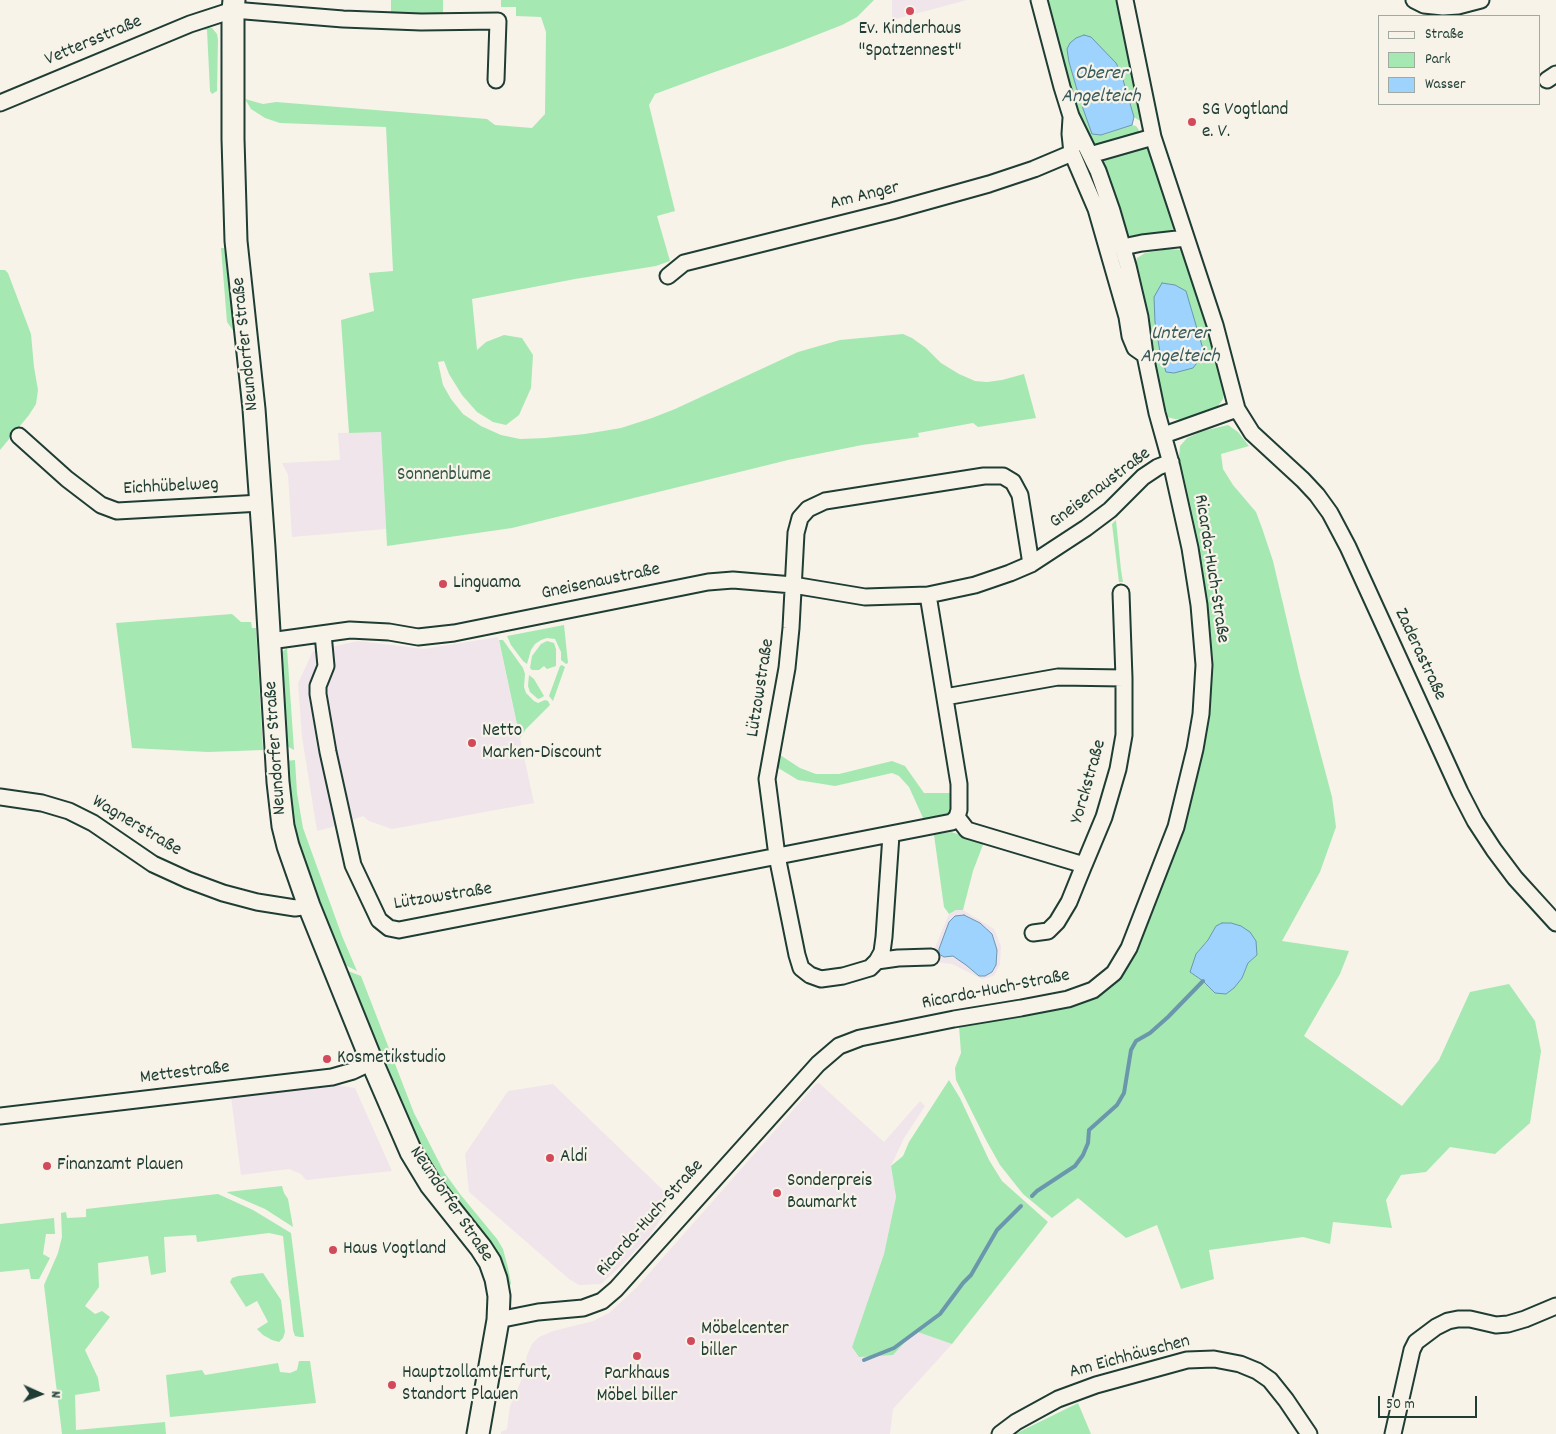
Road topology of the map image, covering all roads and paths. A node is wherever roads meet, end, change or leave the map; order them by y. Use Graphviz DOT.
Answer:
graph roads {
  1 [pos="1039,0"];
  2 [pos="1125,0"];
  3 [pos="1414,0"];
  4 [pos="1481,0"];
  5 [pos="234,5"];
  6 [pos="496,80"];
  7 [pos="0,103"];
  8 [pos="1071,116"];
  9 [pos="1153,137"];
  10 [pos="1072,153"];
  11 [pos="1090,155"];
  12 [pos="1186,238"];
  13 [pos="1123,247"];
  14 [pos="668,276"];
  15 [pos="1145,355"];
  16 [pos="1237,409"];
  17 [pos="1164,435"];
  18 [pos="20,436"];
  19 [pos="1171,462"];
  20 [pos="261,503"];
  21 [pos="1031,564"];
  22 [pos="792,585"];
  23 [pos="1121,593"];
  24 [pos="928,595"];
  25 [pos="323,634"];
  26 [pos="270,641"];
  27 [pos="1124,678"];
  28 [pos="945,697"];
  29 [pos="0,797"];
  30 [pos="954,820"];
  31 [pos="891,835"];
  32 [pos="777,856"];
  33 [pos="1084,865"];
  34 [pos="309,906"];
  35 [pos="1556,923"];
  36 [pos="1033,934"];
  37 [pos="931,957"];
  38 [pos="877,962"];
  39 [pos="372,1062"];
  40 [pos="0,1116"];
  41 [pos="1556,1306"];
  42 [pos="498,1320"];
  43 [pos="478,1434"];
  44 [pos="1000,1434"];
  45 [pos="1309,1434"];
  46 [pos="1393,1434"];
  1 -- 8 [label="street"];
  2 -- 9 [label="street"];
  3 -- 4 [label="street"];
  5 -- 6 [label="street"];
  5 -- 7 [label="street, Vettersstraße"];
  5 -- 20 [label="street, Neundorfer Straße"];
  8 -- 10 [label="street"];
  8 -- 11 [label="street"];
  9 -- 11 [label="street"];
  9 -- 12 [label="street"];
  10 -- 14 [label="street, Am Anger"];
  10 -- 15 [label="street"];
  11 -- 13 [label="street"];
  12 -- 13 [label="street"];
  12 -- 16 [label="street"];
  13 -- 15 [label="street"];
  15 -- 17 [label="street"];
  16 -- 17 [label="street"];
  16 -- 35 [label="street, Zaderastraße"];
  17 -- 19 [label="street, Ricarda-Huch-Straße"];
  18 -- 20 [label="street, Eichhübelweg"];
  19 -- 21 [label="street, Gneisenaustraße"];
  19 -- 42 [label="street, Ricarda-Huch-Straße"];
  20 -- 26 [label="street, Neundorfer Straße"];
  21 -- 22 [label="street, Gneisenaustraße"];
  21 -- 24 [label="street, Gneisenaustraße"];
  22 -- 24 [label="street, Gneisenaustraße"];
  22 -- 25 [label="street, Gneisenaustraße"];
  22 -- 32 [label="street, Lützowstraße"];
  23 -- 27 [label="street, Yorckstraße"];
  24 -- 28 [label="street"];
  25 -- 26 [label="street, Gneisenaustraße"];
  25 -- 32 [label="street, Lützowstraße"];
  26 -- 34 [label="street, Neundorfer Straße"];
  27 -- 28 [label="street"];
  27 -- 33 [label="street, Yorckstraße"];
  28 -- 30 [label="street"];
  29 -- 34 [label="street, Wagnerstraße"];
  30 -- 31 [label="street, Lützowstraße"];
  30 -- 33 [label="street"];
  31 -- 32 [label="street, Lützowstraße"];
  31 -- 38 [label="street"];
  32 -- 38 [label="street, Lützowstraße"];
  33 -- 36 [label="street, Yorckstraße"];
  34 -- 39 [label="street, Neundorfer Straße"];
  37 -- 38 [label="street, Lützowstraße"];
  39 -- 40 [label="street, Mettestraße"];
  39 -- 42 [label="street, Neundorfer Straße"];
  41 -- 46 [label="street"];
  42 -- 43 [label="street, Neundorfer Straße"];
  44 -- 45 [label="street, Am Eichhäuschen"];
}
